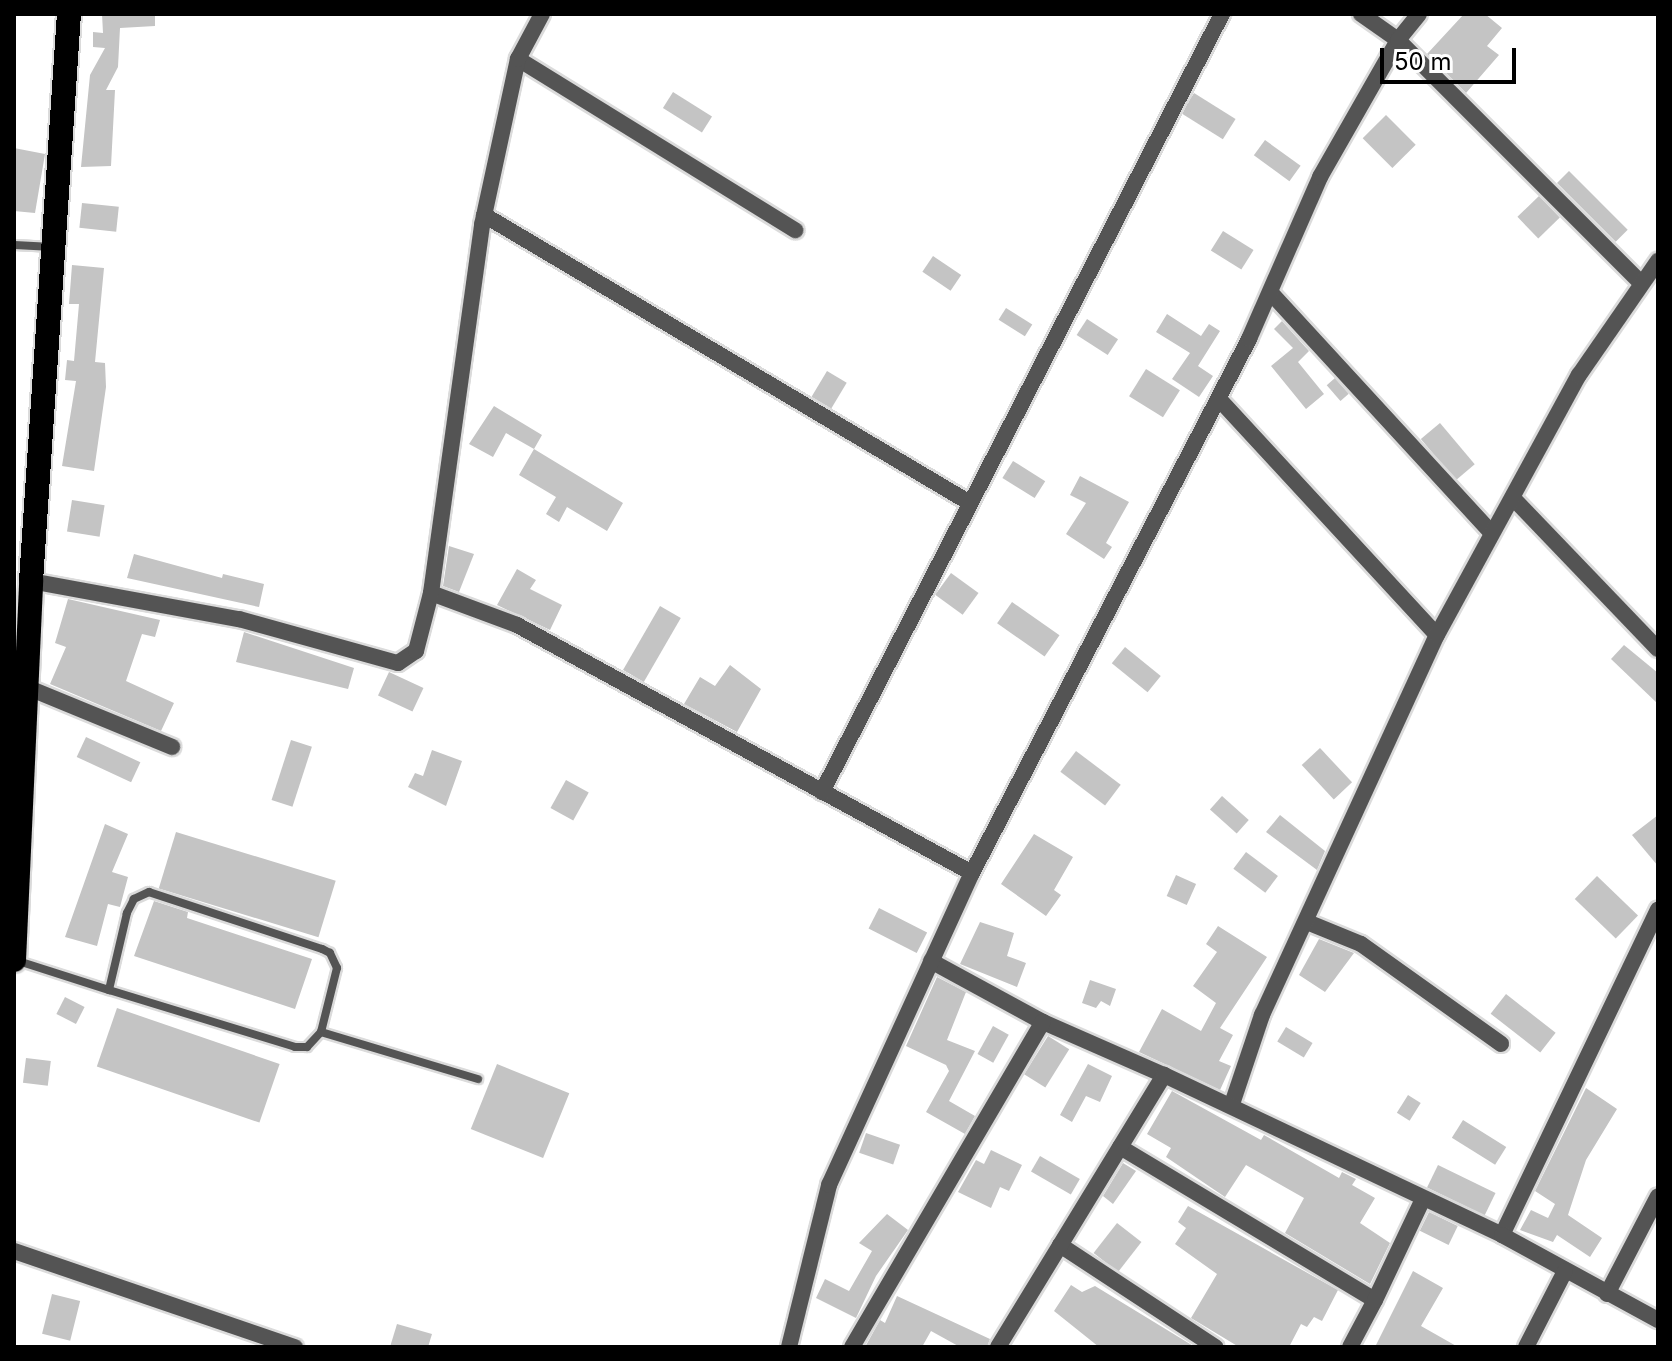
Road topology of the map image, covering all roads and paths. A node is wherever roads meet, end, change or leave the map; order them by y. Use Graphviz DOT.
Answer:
graph roads {
  1 [pos="69,14"];
  2 [pos="542,14"];
  3 [pos="1222,14"];
  4 [pos="1361,14"];
  5 [pos="1419,14"];
  6 [pos="1398,40"];
  7 [pos="518,59"];
  8 [pos="484,215"];
  9 [pos="795,230"];
  10 [pos="14,245"];
  11 [pos="53,247"];
  12 [pos="1658,261"];
  13 [pos="1640,282"];
  14 [pos="1271,293"];
  15 [pos="1219,399"];
  16 [pos="1513,498"];
  17 [pos="970,503"];
  18 [pos="1492,533"];
  19 [pos="31,581"];
  20 [pos="431,593"];
  21 [pos="1437,635"];
  22 [pos="1658,649"];
  23 [pos="26,687"];
  24 [pos="172,747"];
  25 [pos="822,792"];
  26 [pos="972,873"];
  27 [pos="1658,910"];
  28 [pos="1307,922"];
  29 [pos="14,960"];
  30 [pos="931,961"];
  31 [pos="109,990"];
  32 [pos="1043,1022"];
  33 [pos="321,1032"];
  34 [pos="1501,1044"];
  35 [pos="1164,1075"];
  36 [pos="478,1079"];
  37 [pos="1232,1104"];
  38 [pos="1120,1147"];
  39 [pos="1658,1196"];
  40 [pos="1423,1199"];
  41 [pos="1502,1235"];
  42 [pos="1060,1245"];
  43 [pos="14,1251"];
  44 [pos="1565,1271"];
  45 [pos="1607,1294"];
  46 [pos="1375,1300"];
  47 [pos="1658,1320"];
  48 [pos="295,1347"];
  49 [pos="789,1347"];
  50 [pos="852,1347"];
  51 [pos="998,1347"];
  52 [pos="1215,1347"];
  53 [pos="1350,1347"];
  54 [pos="1526,1347"];
  1 -- 11 [label="highway"];
  2 -- 7 [label="street"];
  3 -- 17 [label="street"];
  4 -- 6 [label="street"];
  5 -- 6 [label="street"];
  6 -- 13 [label="street"];
  6 -- 14 [label="street"];
  7 -- 8 [label="street"];
  7 -- 9 [label="street"];
  8 -- 17 [label="street"];
  8 -- 20 [label="street"];
  10 -- 11 [label="lane"];
  11 -- 19 [label="highway"];
  12 -- 13 [label="street"];
  13 -- 16 [label="street"];
  14 -- 15 [label="street"];
  14 -- 18 [label="street"];
  15 -- 21 [label="street"];
  15 -- 26 [label="street"];
  16 -- 18 [label="street"];
  16 -- 22 [label="street"];
  17 -- 25 [label="street"];
  18 -- 21 [label="street"];
  19 -- 20 [label="street"];
  19 -- 23 [label="highway"];
  20 -- 25 [label="street"];
  21 -- 28 [label="street"];
  23 -- 24 [label="street"];
  23 -- 29 [label="highway"];
  25 -- 26 [label="street"];
  26 -- 30 [label="street"];
  27 -- 41 [label="street"];
  28 -- 34 [label="street"];
  28 -- 37 [label="street"];
  29 -- 31 [label="lane"];
  30 -- 32 [label="street"];
  30 -- 49 [label="street"];
  31 -- 33 [label="lane"];
  31 -- 33 [label="lane"];
  32 -- 35 [label="street"];
  32 -- 50 [label="street"];
  33 -- 36 [label="lane"];
  35 -- 37 [label="street"];
  35 -- 38 [label="street"];
  37 -- 40 [label="street"];
  38 -- 42 [label="street"];
  38 -- 46 [label="street"];
  39 -- 45 [label="street"];
  40 -- 41 [label="street"];
  40 -- 46 [label="street"];
  41 -- 44 [label="street"];
  42 -- 51 [label="street"];
  42 -- 52 [label="street"];
  43 -- 48 [label="street"];
  44 -- 45 [label="street"];
  44 -- 54 [label="street"];
  45 -- 47 [label="street"];
  46 -- 53 [label="street"];
}
